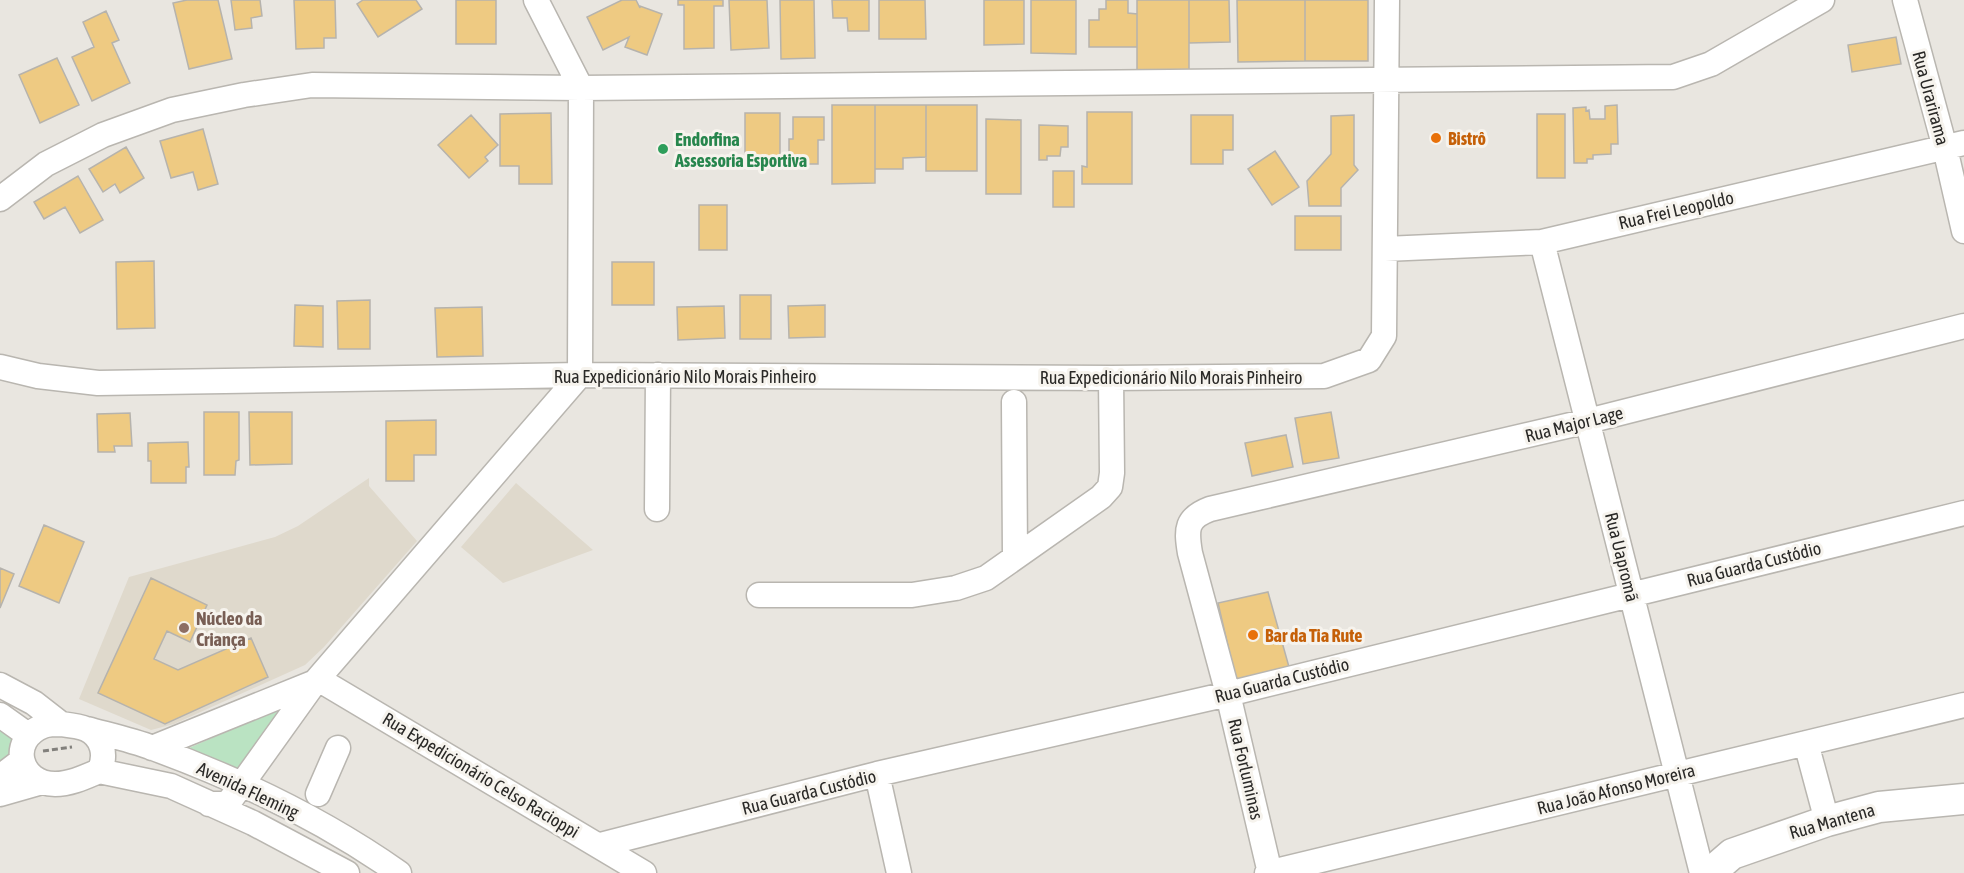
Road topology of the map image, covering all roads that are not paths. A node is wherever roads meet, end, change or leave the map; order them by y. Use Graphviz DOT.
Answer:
graph roads {
  1 [pos="536,0"];
  2 [pos="1387,0"];
  3 [pos="1822,0"];
  4 [pos="1905,0"];
  5 [pos="1385,82"];
  6 [pos="581,88"];
  7 [pos="1954,145"];
  8 [pos="0,199"];
  9 [pos="1964,231"];
  10 [pos="1542,242"];
  11 [pos="1384,249"];
  12 [pos="1964,326"];
  13 [pos="0,367"];
  14 [pos="580,375"];
  15 [pos="658,375"];
  16 [pos="1112,378"];
  17 [pos="1014,402"];
  18 [pos="1588,421"];
  19 [pos="657,509"];
  20 [pos="1964,513"];
  21 [pos="1189,525"];
  22 [pos="1016,557"];
  23 [pos="1631,594"];
  24 [pos="759,595"];
  25 [pos="316,680"];
  26 [pos="0,685"];
  27 [pos="1228,694"];
  28 [pos="1964,705"];
  29 [pos="0,715"];
  30 [pos="61,724"];
  31 [pos="87,729"];
  32 [pos="28,735"];
  33 [pos="1806,743"];
  34 [pos="152,748"];
  35 [pos="338,748"];
  36 [pos="21,761"];
  37 [pos="101,761"];
  38 [pos="877,774"];
  39 [pos="1677,774"];
  40 [pos="0,777"];
  41 [pos="42,782"];
  42 [pos="241,785"];
  43 [pos="0,794"];
  44 [pos="1964,799"];
  45 [pos="209,804"];
  46 [pos="305,817"];
  47 [pos="1827,821"];
  48 [pos="600,845"];
  49 [pos="347,873"];
  50 [pos="399,873"];
  51 [pos="644,873"];
  52 [pos="899,873"];
  53 [pos="1269,873"];
  54 [pos="1702,873"];
  55 [pos="1710,873"];
  1 -- 6 [label="street"];
  2 -- 5 [label="street"];
  3 -- 5 [label="street"];
  4 -- 7 [label="street, Rua Urarirama"];
  5 -- 6 [label="street"];
  5 -- 11 [label="street"];
  6 -- 8 [label="street"];
  6 -- 14 [label="street"];
  7 -- 9 [label="street, Rua Urarirama"];
  7 -- 10 [label="street, Rua Frei Leopoldo"];
  10 -- 11 [label="street, Rua Frei Leopoldo"];
  10 -- 18 [label="street, Rua Uapromã"];
  11 -- 16 [label="street, Rua Expedicionário Nilo Morais Pinheiro"];
  12 -- 18 [label="street, Rua Major Lage"];
  13 -- 14 [label="street, Rua Expedicionário Nilo Morais Pinheiro"];
  14 -- 15 [label="street, Rua Expedicionário Nilo Morais Pinheiro"];
  14 -- 25 [label="street"];
  15 -- 16 [label="street, Rua Expedicionário Nilo Morais Pinheiro"];
  15 -- 19 [label="street"];
  16 -- 22 [label="street"];
  17 -- 22 [label="street"];
  18 -- 21 [label="street, Rua Major Lage"];
  18 -- 23 [label="street, Rua Uapromã"];
  20 -- 23 [label="street, Rua Guarda Custódio"];
  21 -- 27 [label="street, Rua Forluminas"];
  22 -- 24 [label="street"];
  23 -- 27 [label="street, Rua Guarda Custódio"];
  23 -- 39 [label="street, Rua Uapromã"];
  25 -- 34 [label="street"];
  25 -- 42 [label="street"];
  25 -- 48 [label="street, Rua Expedicionário Celso Racioppi"];
  26 -- 30 [label="street"];
  27 -- 38 [label="street, Rua Guarda Custódio"];
  27 -- 53 [label="street, Rua Forluminas"];
  28 -- 33 [label="street, Rua João Afonso Moreira"];
  29 -- 32 [label="street"];
  30 -- 31 [label="street, Avenida Fleming"];
  30 -- 32 [label="street"];
  31 -- 34 [label="street, Avenida Fleming"];
  31 -- 37 [label="street"];
  32 -- 36 [label="street"];
  33 -- 39 [label="street, Rua João Afonso Moreira"];
  33 -- 47 [label="street"];
  34 -- 42 [label="street, Avenida Fleming"];
  35 -- 46 [label="street"];
  36 -- 40 [label="street"];
  36 -- 41 [label="street"];
  37 -- 41 [label="street"];
  37 -- 45 [label="street, Avenida Fleming"];
  38 -- 48 [label="street, Rua Guarda Custódio"];
  38 -- 52 [label="street"];
  39 -- 53 [label="street, Rua João Afonso Moreira"];
  39 -- 54 [label="street, Rua Uapromã"];
  41 -- 43 [label="street"];
  42 -- 45 [label="street"];
  42 -- 46 [label="street, Avenida Fleming"];
  44 -- 47 [label="main road, Rua Mantena"];
  45 -- 49 [label="street, Avenida Fleming"];
  46 -- 50 [label="street, Avenida Fleming"];
  47 -- 55 [label="main road, Rua Mantena"];
  48 -- 51 [label="street, Rua Expedicionário Celso Racioppi"];
}
